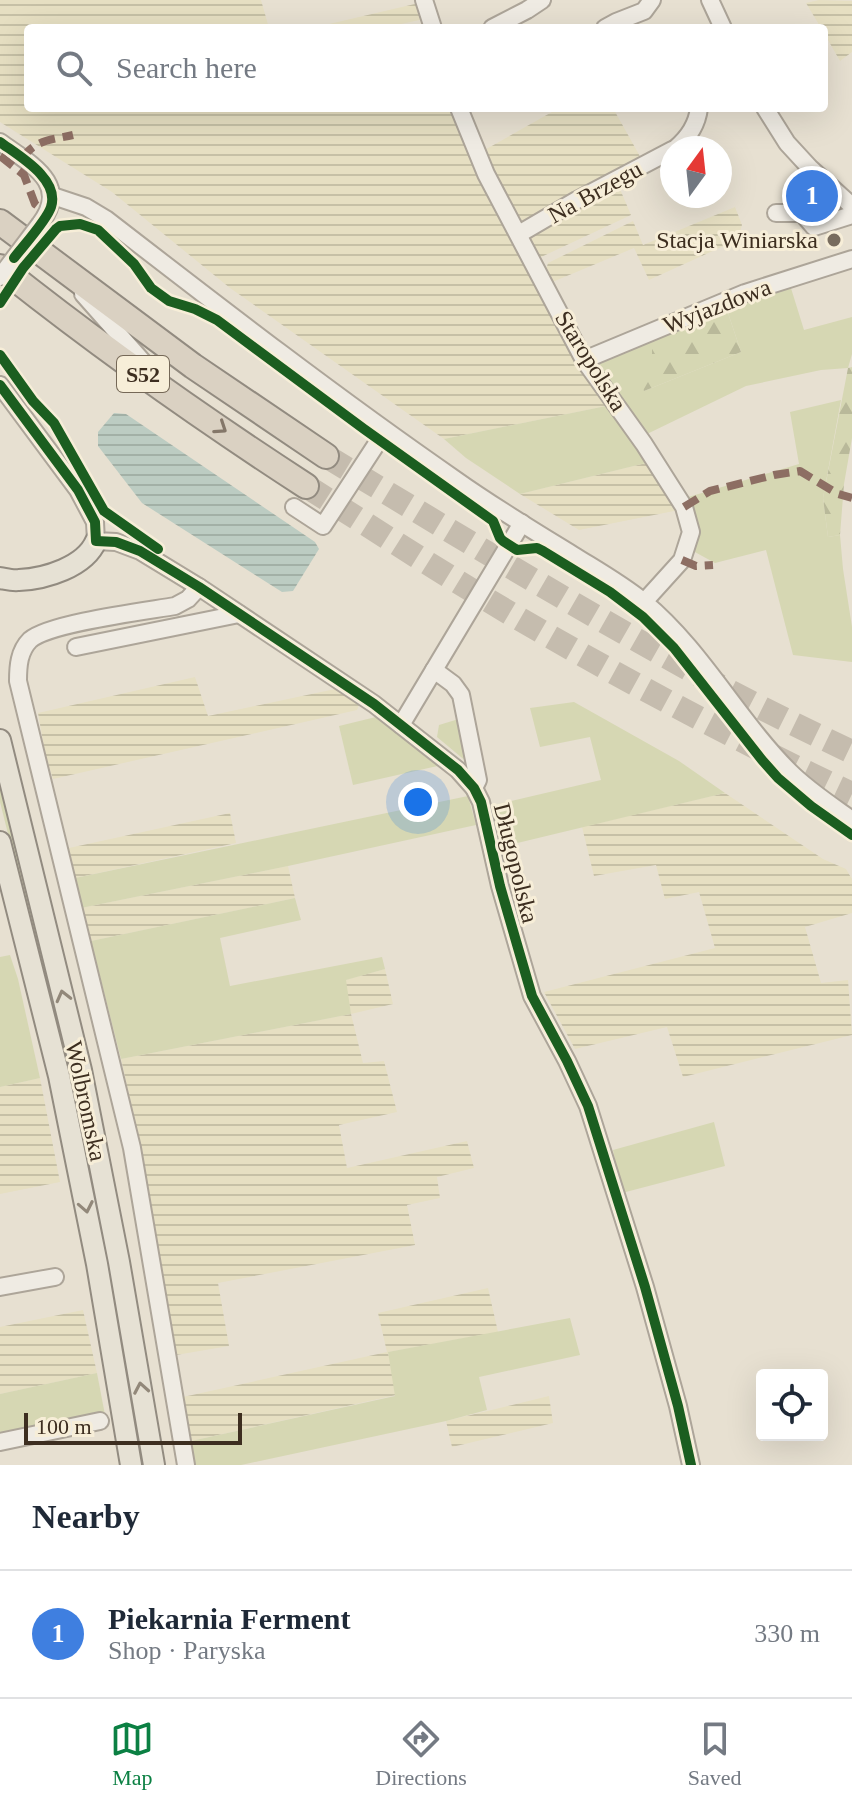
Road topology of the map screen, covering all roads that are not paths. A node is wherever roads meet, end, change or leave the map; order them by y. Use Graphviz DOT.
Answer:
graph roads {
  1 [pos="424,0"];
  2 [pos="542,0"];
  3 [pos="652,0"];
  4 [pos="710,0"];
  5 [pos="432,24"];
  6 [pos="500,24"];
  7 [pos="614,24"];
  8 [pos="721,24"];
  9 [pos="461,112"];
  10 [pos="698,112"];
  11 [pos="768,112"];
  12 [pos="689,136"];
  13 [pos="0,142"];
  14 [pos="660,156"];
  15 [pos="53,196"];
  16 [pos="852,206"];
  17 [pos="776,213"];
  18 [pos="852,215"];
  19 [pos="0,222"];
  20 [pos="519,234"];
  21 [pos="852,259"];
  22 [pos="0,267"];
  23 [pos="61,269"];
  24 [pos="0,277"];
  25 [pos="40,298"];
  26 [pos="117,332"];
  27 [pos="584,360"];
  28 [pos="193,366"];
  29 [pos="0,385"];
  30 [pos="174,396"];
  31 [pos="385,431"];
  32 [pos="326,456"];
  33 [pos="300,497"];
  34 [pos="522,523"];
  35 [pos="96,541"];
  36 [pos="10,579"];
  37 [pos="199,587"];
  38 [pos="0,593"];
  39 [pos="644,602"];
  40 [pos="239,614"];
  41 [pos="76,647"];
  42 [pos="434,670"];
  43 [pos="401,725"];
  44 [pos="0,740"];
  45 [pos="474,788"];
  46 [pos="827,802"];
  47 [pos="852,808"];
  48 [pos="852,820"];
  49 [pos="0,842"];
  50 [pos="55,1277"];
  51 [pos="0,1287"];
  52 [pos="100,1421"];
  53 [pos="0,1442"];
  54 [pos="131,1465"];
  55 [pos="154,1465"];
  56 [pos="186,1465"];
  57 [pos="691,1465"];
  1 -- 5 [label="street"];
  2 -- 6 [label="street"];
  3 -- 7 [label="street"];
  4 -- 8 [label="street"];
  9 -- 20 [label="street, Staropolska"];
  10 -- 12 [label="street, Na Brzegu"];
  11 -- 16 [label="street"];
  13 -- 15 [label="street"];
  14 -- 20 [label="street, Na Brzegu"];
  15 -- 24 [label="street, bridge"];
  15 -- 31 [label="street"];
  17 -- 18 [label="street"];
  19 -- 23 [label="highway, S52"];
  20 -- 27 [label="street, Staropolska"];
  21 -- 27 [label="street, Wyjazdowa"];
  22 -- 25 [label="highway, S52"];
  23 -- 26 [label="street"];
  23 -- 28 [label="highway, S52"];
  25 -- 26 [label="street"];
  25 -- 30 [label="highway, S52"];
  26 -- 28 [label="street"];
  26 -- 30 [label="street"];
  27 -- 39 [label="street, Staropolska"];
  28 -- 32 [label="highway, S52"];
  29 -- 35 [label="street"];
  30 -- 33 [label="highway, S52, one-way"];
  31 -- 33 [label="street"];
  31 -- 34 [label="street"];
  34 -- 39 [label="street"];
  34 -- 42 [label="street"];
  35 -- 36 [label="main road"];
  35 -- 37 [label="street, Długopolska"];
  36 -- 38 [label="main road"];
  37 -- 40 [label="street, Długopolska"];
  37 -- 56 [label="street"];
  39 -- 46 [label="street"];
  40 -- 41 [label="street"];
  40 -- 43 [label="street, Długopolska"];
  42 -- 43 [label="street"];
  42 -- 45 [label="street"];
  43 -- 45 [label="street, Długopolska"];
  55 -- 44 [label="main road, Wolbromska, one-way"];
  45 -- 57 [label="street, Długopolska"];
  46 -- 47 [label="street"];
  46 -- 48 [label="street"];
  49 -- 54 [label="main road, Wolbromska, one-way"];
  50 -- 51 [label="street"];
  52 -- 53 [label="street"];
}
